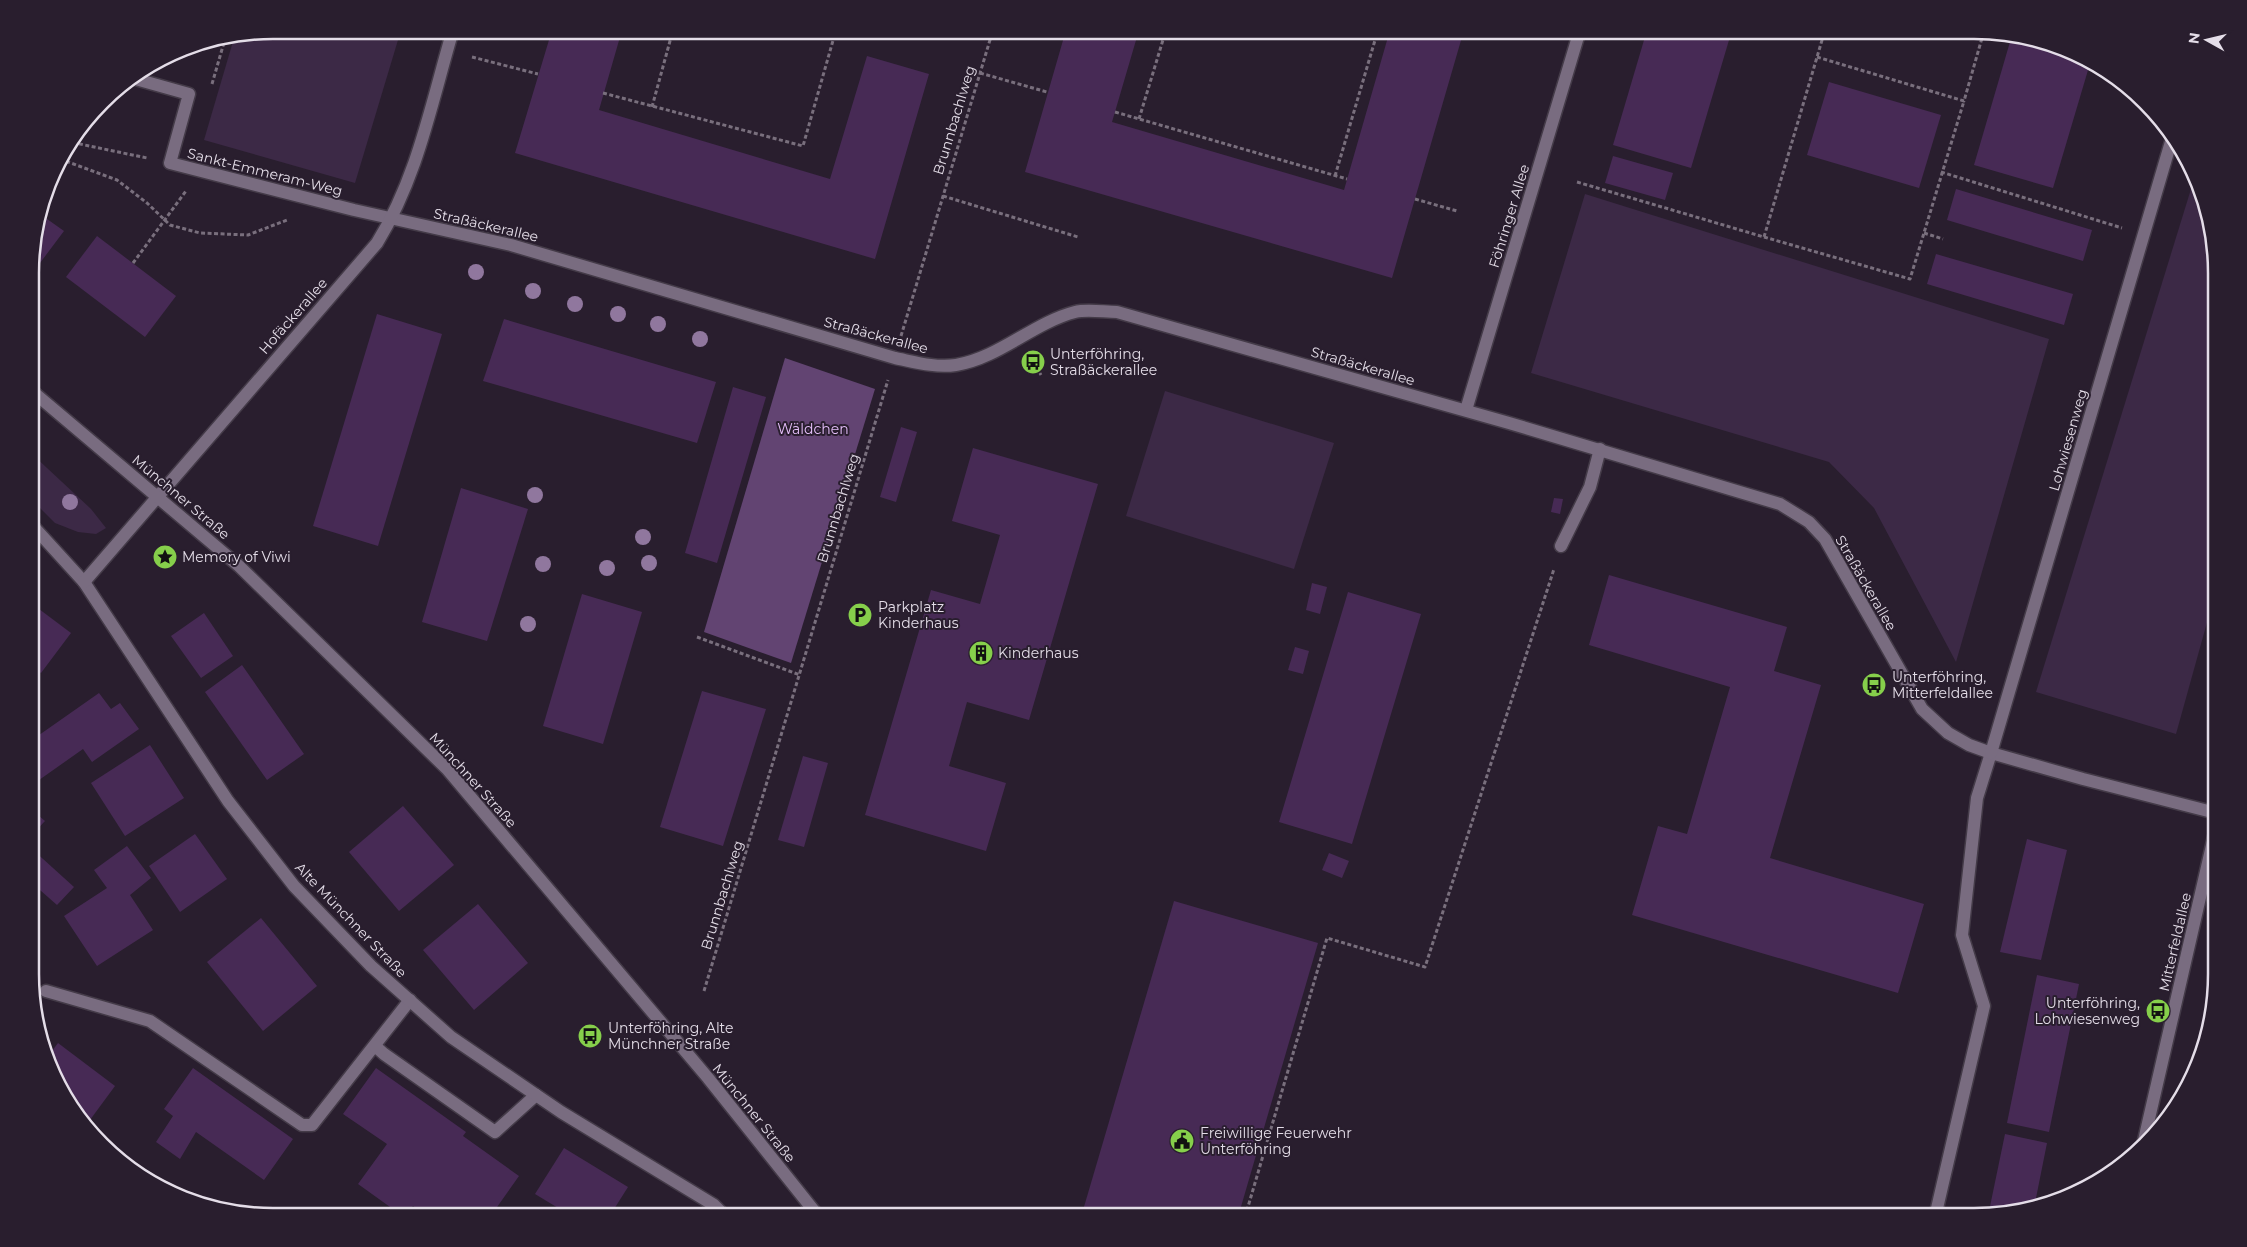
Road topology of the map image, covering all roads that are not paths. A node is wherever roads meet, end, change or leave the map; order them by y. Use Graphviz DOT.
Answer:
graph roads {
  1 [pos="450,39"];
  2 [pos="1577,39"];
  3 [pos="140,80"];
  4 [pos="2171,146"];
  5 [pos="392,218"];
  6 [pos="39,397"];
  7 [pos="1466,410"];
  8 [pos="1600,449"];
  9 [pos="157,497"];
  10 [pos="39,533"];
  11 [pos="1562,546"];
  12 [pos="84,582"];
  13 [pos="1991,753"];
  14 [pos="2208,810"];
  15 [pos="2208,863"];
  16 [pos="46,991"];
  17 [pos="410,1000"];
  18 [pos="375,1046"];
  19 [pos="536,1095"];
  20 [pos="2145,1134"];
  21 [pos="717,1208"];
  22 [pos="812,1208"];
  23 [pos="1937,1208"];
  1 -- 5 [label="street, Hofäckerallee"];
  2 -- 7 [label="street, Föhringer Allee"];
  3 -- 5 [label="street, Sankt-Emmeram-Weg"];
  4 -- 13 [label="street, Lohwiesenweg"];
  5 -- 7 [label="street, Straßäckerallee"];
  5 -- 9 [label="street, Hofäckerallee"];
  6 -- 9 [label="street, Münchner Straße"];
  7 -- 8 [label="street, Straßäckerallee"];
  8 -- 11 [label="street"];
  8 -- 13 [label="street, Straßäckerallee"];
  9 -- 12 [label="street, Hofäckerallee"];
  9 -- 22 [label="street, Münchner Straße"];
  10 -- 12 [label="street, Alte Münchner Straße"];
  12 -- 17 [label="street, Alte Münchner Straße"];
  13 -- 14 [label="street, Straßäckerallee"];
  13 -- 23 [label="street, Lohwiesenweg"];
  15 -- 20 [label="street, Mitterfeldallee"];
  16 -- 18 [label="street"];
  17 -- 18 [label="street"];
  17 -- 19 [label="street, Alte Münchner Straße"];
  18 -- 19 [label="street"];
  19 -- 21 [label="street, Alte Münchner Straße"];
}
